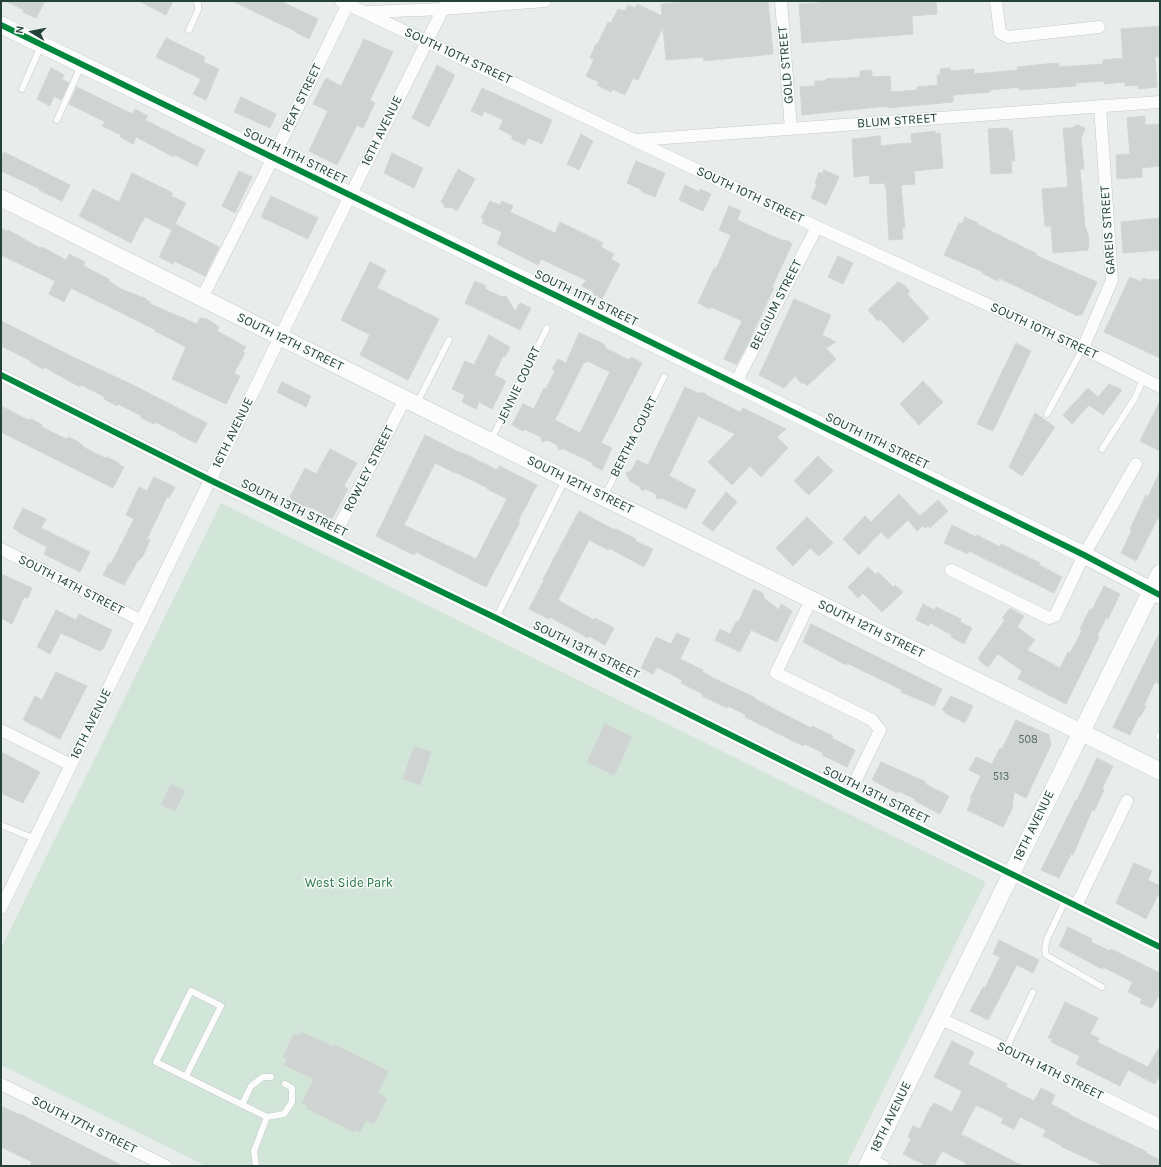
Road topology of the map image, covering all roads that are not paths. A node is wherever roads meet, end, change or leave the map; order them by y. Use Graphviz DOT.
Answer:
graph roads {
  1 [pos="196,1"];
  2 [pos="545,1"];
  3 [pos="781,1"];
  4 [pos="996,1"];
  5 [pos="345,3"];
  6 [pos="445,5"];
  7 [pos="365,12"];
  8 [pos="1,25"];
  9 [pos="1099,27"];
  10 [pos="189,30"];
  11 [pos="427,41"];
  12 [pos="42,45"];
  13 [pos="82,65"];
  14 [pos="22,89"];
  15 [pos="1160,102"];
  16 [pos="1100,106"];
  17 [pos="57,120"];
  18 [pos="791,129"];
  19 [pos="634,140"];
  20 [pos="273,158"];
  21 [pos="350,195"];
  22 [pos="1,198"];
  23 [pos="817,227"];
  24 [pos="202,298"];
  25 [pos="547,328"];
  26 [pos="280,337"];
  27 [pos="449,340"];
  28 [pos="1083,348"];
  29 [pos="1,375"];
  30 [pos="664,377"];
  31 [pos="1143,378"];
  32 [pos="735,384"];
  33 [pos="1160,387"];
  34 [pos="411,402"];
  35 [pos="1047,414"];
  36 [pos="490,441"];
  37 [pos="1102,449"];
  38 [pos="1136,464"];
  39 [pos="566,479"];
  40 [pos="210,480"];
  41 [pos="604,497"];
  42 [pos="332,538"];
  43 [pos="1,549"];
  44 [pos="1084,555"];
  45 [pos="951,570"];
  46 [pos="1160,573"];
  47 [pos="1156,593"];
  48 [pos="811,600"];
  49 [pos="496,618"];
  50 [pos="142,621"];
  51 [pos="1,730"];
  52 [pos="1081,732"];
  53 [pos="71,764"];
  54 [pos="1160,771"];
  55 [pos="849,794"];
  56 [pos="1127,800"];
  57 [pos="1,825"];
  58 [pos="35,839"];
  59 [pos="1011,874"];
  60 [pos="1070,904"];
  61 [pos="1,907"];
  62 [pos="1160,947"];
  63 [pos="1102,987"];
  64 [pos="1032,992"];
  65 [pos="939,1018"];
  66 [pos="1006,1049"];
  67 [pos="186,1076"];
  68 [pos="271,1077"];
  69 [pos="1,1084"];
  70 [pos="285,1084"];
  71 [pos="242,1105"];
  72 [pos="267,1118"];
  73 [pos="1160,1125"];
  74 [pos="873,1164"];
  75 [pos="166,1166"];
  76 [pos="256,1166"];
  1 -- 10 [label="lane"];
  2 -- 6 [label="street"];
  3 -- 18 [label="street, GOLD STREET"];
  4 -- 9 [label="street"];
  5 -- 7 [label="street, SOUTH 10TH STREET"];
  5 -- 20 [label="street, PEAT STREET"];
  6 -- 7 [label="street"];
  6 -- 11 [label="street, 16TH AVENUE"];
  7 -- 11 [label="street, SOUTH 10TH STREET"];
  8 -- 12 [label="street, SOUTH 11TH STREET"];
  11 -- 19 [label="street, SOUTH 10TH STREET"];
  11 -- 21 [label="street, 16TH AVENUE"];
  12 -- 13 [label="street, SOUTH 11TH STREET"];
  12 -- 14 [label="lane"];
  13 -- 17 [label="lane"];
  13 -- 20 [label="street, SOUTH 11TH STREET"];
  15 -- 16 [label="street, BLUM STREET"];
  16 -- 18 [label="street, BLUM STREET"];
  16 -- 28 [label="street, GAREIS STREET"];
  18 -- 19 [label="street, BLUM STREET"];
  19 -- 23 [label="street, SOUTH 10TH STREET"];
  20 -- 21 [label="street, SOUTH 11TH STREET"];
  20 -- 24 [label="street, PEAT STREET"];
  21 -- 26 [label="street, 16TH AVENUE"];
  21 -- 32 [label="street, SOUTH 11TH STREET"];
  22 -- 24 [label="street, SOUTH 12TH STREET"];
  23 -- 28 [label="street, SOUTH 10TH STREET"];
  23 -- 32 [label="street, BELGIUM STREET"];
  24 -- 26 [label="street, SOUTH 12TH STREET"];
  25 -- 36 [label="lane, JENNIE COURT"];
  26 -- 34 [label="street, SOUTH 12TH STREET"];
  26 -- 40 [label="street, 16TH AVENUE"];
  27 -- 34 [label="lane"];
  28 -- 31 [label="street, SOUTH 10TH STREET"];
  28 -- 35 [label="lane"];
  29 -- 40 [label="street, SOUTH 13TH STREET"];
  30 -- 41 [label="lane, BERTHA COURT"];
  31 -- 33 [label="street, SOUTH 10TH STREET"];
  31 -- 37 [label="lane"];
  32 -- 44 [label="street, SOUTH 11TH STREET"];
  34 -- 36 [label="street, SOUTH 12TH STREET"];
  34 -- 42 [label="street, ROWLEY STREET"];
  36 -- 39 [label="street, SOUTH 12TH STREET"];
  38 -- 44 [label="street"];
  39 -- 41 [label="street, SOUTH 12TH STREET"];
  39 -- 49 [label="lane"];
  40 -- 42 [label="street, SOUTH 13TH STREET"];
  40 -- 50 [label="street, 16TH AVENUE"];
  41 -- 48 [label="street, SOUTH 12TH STREET"];
  42 -- 49 [label="street, SOUTH 13TH STREET"];
  43 -- 50 [label="street, SOUTH 14TH STREET"];
  44 -- 45 [label="street"];
  44 -- 47 [label="street, SOUTH 11TH STREET"];
  46 -- 47 [label="street, 18TH AVENUE"];
  47 -- 52 [label="street, 18TH AVENUE"];
  48 -- 52 [label="street, SOUTH 12TH STREET"];
  48 -- 55 [label="street"];
  49 -- 55 [label="street, SOUTH 13TH STREET"];
  50 -- 53 [label="street, 16TH AVENUE"];
  51 -- 53 [label="street"];
  52 -- 54 [label="street, SOUTH 12TH STREET"];
  52 -- 59 [label="street, 18TH AVENUE"];
  53 -- 58 [label="street, 16TH AVENUE"];
  55 -- 59 [label="street, SOUTH 13TH STREET"];
  56 -- 60 [label="street"];
  57 -- 58 [label="lane"];
  58 -- 61 [label="street, 16TH AVENUE"];
  59 -- 60 [label="street, SOUTH 13TH STREET"];
  59 -- 65 [label="street, 18TH AVENUE"];
  60 -- 62 [label="street, SOUTH 13TH STREET"];
  60 -- 63 [label="lane"];
  64 -- 66 [label="lane"];
  65 -- 66 [label="street, SOUTH 14TH STREET"];
  65 -- 74 [label="street, 18TH AVENUE"];
  66 -- 73 [label="street, SOUTH 14TH STREET"];
  67 -- 67 [label="lane"];
  67 -- 71 [label="lane"];
  68 -- 71 [label="lane"];
  69 -- 75 [label="street, SOUTH 17TH STREET"];
  70 -- 72 [label="lane"];
  71 -- 72 [label="lane"];
  72 -- 76 [label="lane"];
}
